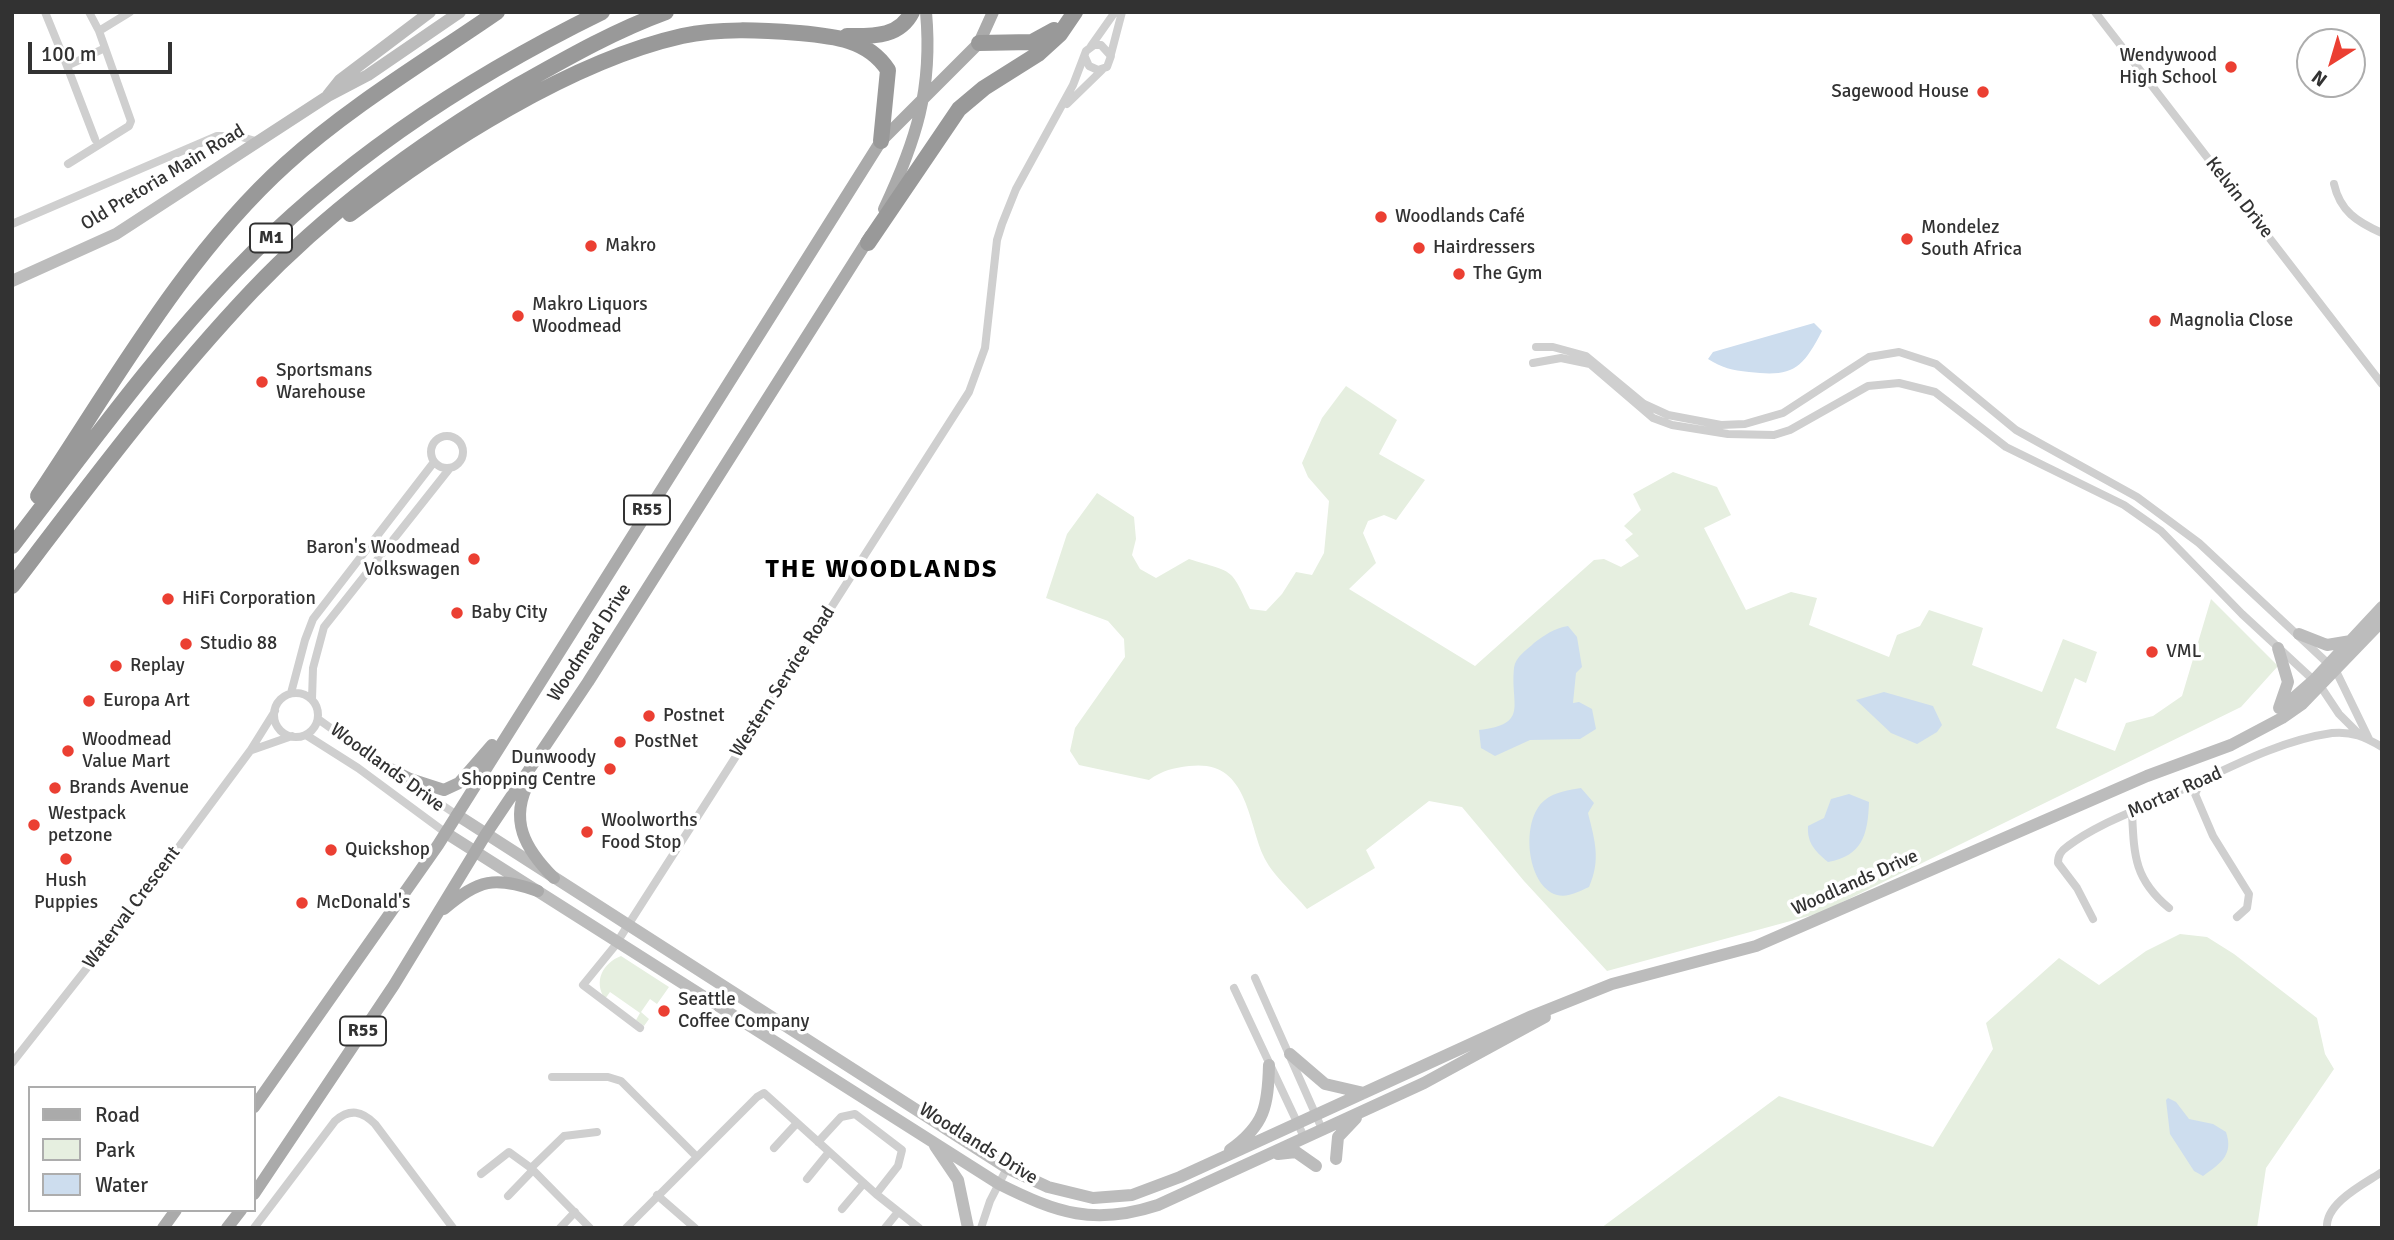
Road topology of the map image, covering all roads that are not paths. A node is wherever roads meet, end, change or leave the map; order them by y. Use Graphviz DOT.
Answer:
graph roads {
  1 [pos="45,12"];
  2 [pos="89,12"];
  3 [pos="430,12"];
  4 [pos="460,12"];
  5 [pos="497,12"];
  6 [pos="602,12"];
  7 [pos="666,12"];
  8 [pos="912,12"];
  9 [pos="926,12"];
  10 [pos="993,12"];
  11 [pos="1072,12"];
  12 [pos="1115,12"];
  13 [pos="1122,12"];
  14 [pos="2095,12"];
  15 [pos="132,14"];
  16 [pos="99,31"];
  17 [pos="833,36"];
  18 [pos="979,43"];
  19 [pos="1091,46"];
  20 [pos="105,48"];
  21 [pos="1111,54"];
  22 [pos="1085,57"];
  23 [pos="67,66"];
  24 [pos="1102,70"];
  25 [pos="925,95"];
  26 [pos="328,96"];
  27 [pos="1059,111"];
  28 [pos="95,139"];
  29 [pos="881,141"];
  30 [pos="259,142"];
  31 [pos="68,164"];
  32 [pos="2334,184"];
  33 [pos="12,224"];
  34 [pos="2382,233"];
  35 [pos="868,243"];
  36 [pos="12,281"];
  37 [pos="254,289"];
  38 [pos="1536,347"];
  39 [pos="1533,363"];
  40 [pos="2382,384"];
  41 [pos="434,462"];
  42 [pos="450,468"];
  43 [pos="12,536"];
  44 [pos="12,546"];
  45 [pos="12,586"];
  46 [pos="2382,607"];
  47 [pos="2382,621"];
  48 [pos="2299,634"];
  49 [pos="2351,640"];
  50 [pos="2278,648"];
  51 [pos="2333,667"];
  52 [pos="2318,683"];
  53 [pos="291,693"];
  54 [pos="312,699"];
  55 [pos="275,711"];
  56 [pos="2278,711"];
  57 [pos="520,713"];
  58 [pos="318,719"];
  59 [pos="562,722"];
  60 [pos="2359,734"];
  61 [pos="306,735"];
  62 [pos="292,736"];
  63 [pos="2369,739"];
  64 [pos="2382,747"];
  65 [pos="250,751"];
  66 [pos="377,762"];
  67 [pos="2147,776"];
  68 [pos="2201,781"];
  69 [pos="2132,812"];
  70 [pos="457,815"];
  71 [pos="446,833"];
  72 [pos="486,834"];
  73 [pos="475,852"];
  74 [pos="554,878"];
  75 [pos="538,891"];
  76 [pos="2169,908"];
  77 [pos="2237,917"];
  78 [pos="433,918"];
  79 [pos="2093,919"];
  80 [pos="628,925"];
  81 [pos="618,940"];
  82 [pos="1255,978"];
  83 [pos="1234,988"];
  84 [pos="1570,1003"];
  85 [pos="639,1028"];
  86 [pos="1290,1054"];
  87 [pos="12,1063"];
  88 [pos="1269,1065"];
  89 [pos="552,1077"];
  90 [pos="1368,1093"];
  91 [pos="256,1104"];
  92 [pos="1367,1108"];
  93 [pos="1315,1116"];
  94 [pos="797,1123"];
  95 [pos="1298,1125"];
  96 [pos="1322,1129"];
  97 [pos="597,1132"];
  98 [pos="927,1135"];
  99 [pos="1304,1138"];
  100 [pos="818,1142"];
  101 [pos="774,1148"];
  102 [pos="829,1152"];
  103 [pos="1267,1156"];
  104 [pos="696,1157"];
  105 [pos="1336,1159"];
  106 [pos="1210,1164"];
  107 [pos="1315,1166"];
  108 [pos="1007,1168"];
  109 [pos="532,1169"];
  110 [pos="2382,1172"];
  111 [pos="481,1174"];
  112 [pos="807,1179"];
  113 [pos="864,1183"];
  114 [pos="999,1184"];
  115 [pos="256,1191"];
  116 [pos="876,1194"];
  117 [pos="657,1195"];
  118 [pos="508,1196"];
  119 [pos="842,1209"];
  120 [pos="175,1212"];
  121 [pos="239,1212"];
  122 [pos="575,1212"];
  123 [pos="898,1212"];
  124 [pos="163,1228"];
  125 [pos="227,1228"];
  126 [pos="254,1228"];
  127 [pos="453,1228"];
  128 [pos="560,1228"];
  129 [pos="590,1228"];
  130 [pos="626,1228"];
  131 [pos="695,1228"];
  132 [pos="885,1228"];
  133 [pos="919,1228"];
  134 [pos="968,1228"];
  135 [pos="981,1228"];
  136 [pos="2327,1228"];
  1 -- 23 [label="street"];
  2 -- 16 [label="street"];
  3 -- 26 [label="main road, Old Pretoria Main Road"];
  4 -- 26 [label="main road, Old Pretoria Main Road"];
  5 -- 43 [label="highway"];
  6 -- 44 [label="highway, M1"];
  7 -- 37 [label="highway, M1"];
  8 -- 17 [label="highway"];
  9 -- 25 [label="main road, Woodmead Drive / R55"];
  10 -- 18 [label="main road, Woodmead Drive / R55"];
  11 -- 18 [label="highway"];
  11 -- 35 [label="highway"];
  12 -- 19 [label="street"];
  13 -- 21 [label="street"];
  14 -- 40 [label="street, Kelvin Drive"];
  15 -- 16 [label="street"];
  16 -- 20 [label="street"];
  17 -- 29 [label="highway"];
  17 -- 37 [label="highway"];
  18 -- 25 [label="main road, Woodmead Drive / R55"];
  19 -- 21 [label="street"];
  19 -- 22 [label="street"];
  20 -- 23 [label="street"];
  20 -- 31 [label="street"];
  21 -- 24 [label="street"];
  22 -- 24 [label="street"];
  22 -- 27 [label="street, Western Service Road"];
  23 -- 28 [label="street"];
  24 -- 27 [label="street, Western Service Road"];
  25 -- 29 [label="main road, Woodmead Drive / R55"];
  25 -- 35 [label="main road, Woodmead Drive / R55"];
  26 -- 30 [label="main road, Old Pretoria Main Road"];
  27 -- 80 [label="street, Western Service Road"];
  29 -- 57 [label="main road, Woodmead Drive / R55"];
  30 -- 33 [label="street"];
  30 -- 36 [label="main road, Old Pretoria Main Road"];
  32 -- 34 [label="street"];
  35 -- 59 [label="main road, Woodmead Drive / R55"];
  37 -- 45 [label="highway, M1"];
  38 -- 48 [label="street"];
  39 -- 50 [label="street"];
  41 -- 42 [label="street"];
  41 -- 42 [label="street"];
  41 -- 53 [label="street"];
  42 -- 54 [label="street"];
  46 -- 49 [label="main road, Woodlands Drive"];
  47 -- 51 [label="main road, Woodlands Drive"];
  48 -- 49 [label="main road"];
  48 -- 51 [label="street"];
  49 -- 51 [label="main road, Woodlands Drive"];
  50 -- 52 [label="street"];
  50 -- 56 [label="main road"];
  51 -- 52 [label="main road, Woodlands Drive"];
  51 -- 63 [label="street"];
  52 -- 56 [label="main road, Woodlands Drive"];
  52 -- 60 [label="street"];
  52 -- 67 [label="main road, Woodlands Drive"];
  53 -- 54 [label="street"];
  53 -- 55 [label="street"];
  54 -- 58 [label="street"];
  55 -- 62 [label="street"];
  55 -- 65 [label="street, Waterval Crescent"];
  56 -- 67 [label="main road, Woodlands Drive"];
  57 -- 66 [label="main road"];
  57 -- 70 [label="main road, Woodmead Drive / R55"];
  58 -- 61 [label="street"];
  58 -- 66 [label="street, Woodlands Drive"];
  59 -- 72 [label="main road, Woodmead Drive / R55"];
  59 -- 74 [label="main road"];
  60 -- 63 [label="street, Mortar Road"];
  60 -- 68 [label="street, Mortar Road"];
  61 -- 62 [label="street"];
  61 -- 71 [label="street, Woodlands Drive"];
  62 -- 65 [label="street"];
  63 -- 64 [label="street, Mortar Road"];
  65 -- 87 [label="street, Waterval Crescent"];
  66 -- 70 [label="street, Woodlands Drive"];
  67 -- 84 [label="main road, Woodlands Drive"];
  68 -- 69 [label="street, Mortar Road"];
  68 -- 77 [label="street"];
  69 -- 76 [label="street"];
  69 -- 79 [label="street, Mortar Road"];
  70 -- 71 [label="main road, Woodmead Drive / R55"];
  70 -- 72 [label="main road, Woodlands Drive"];
  71 -- 73 [label="main road, Woodlands Drive"];
  71 -- 91 [label="main road, Woodmead Drive / R55"];
  72 -- 73 [label="main road, Woodmead Drive / R55"];
  72 -- 74 [label="main road, Woodlands Drive"];
  73 -- 75 [label="main road, Woodlands Drive"];
  73 -- 78 [label="main road, Woodmead Drive / R55"];
  74 -- 80 [label="main road, Woodlands Drive"];
  75 -- 78 [label="main road"];
  75 -- 81 [label="main road, Woodlands Drive"];
  78 -- 115 [label="main road, Woodmead Drive / R55"];
  80 -- 81 [label="street, Western Service Road"];
  80 -- 108 [label="main road, Woodlands Drive"];
  81 -- 85 [label="street, Western Service Road"];
  81 -- 98 [label="main road, Woodlands Drive"];
  82 -- 86 [label="street"];
  83 -- 88 [label="street"];
  84 -- 90 [label="main road, Woodlands Drive"];
  84 -- 92 [label="main road, Woodlands Drive"];
  86 -- 90 [label="main road"];
  86 -- 93 [label="street"];
  88 -- 95 [label="street"];
  88 -- 106 [label="main road"];
  89 -- 104 [label="street"];
  90 -- 93 [label="main road, Woodlands Drive"];
  92 -- 96 [label="main road, Woodlands Drive"];
  92 -- 105 [label="main road"];
  93 -- 95 [label="main road, Woodlands Drive"];
  93 -- 96 [label="street"];
  94 -- 100 [label="street"];
  94 -- 101 [label="street"];
  94 -- 104 [label="street"];
  95 -- 99 [label="street"];
  95 -- 106 [label="main road, Woodlands Drive"];
  96 -- 99 [label="main road, Woodlands Drive"];
  97 -- 109 [label="street"];
  98 -- 114 [label="main road, Woodlands Drive"];
  98 -- 134 [label="main road"];
  99 -- 103 [label="main road, Woodlands Drive"];
  100 -- 102 [label="street"];
  100 -- 116 [label="street"];
  102 -- 112 [label="street"];
  102 -- 113 [label="street"];
  103 -- 107 [label="main road"];
  103 -- 114 [label="main road, Woodlands Drive"];
  104 -- 117 [label="street"];
  106 -- 108 [label="main road, Woodlands Drive"];
  108 -- 114 [label="street"];
  109 -- 111 [label="street"];
  109 -- 118 [label="street"];
  109 -- 122 [label="street"];
  110 -- 136 [label="street"];
  113 -- 116 [label="street"];
  113 -- 119 [label="street"];
  114 -- 135 [label="street"];
  116 -- 123 [label="street"];
  117 -- 130 [label="street"];
  117 -- 131 [label="street"];
  120 -- 124 [label="main road"];
  121 -- 125 [label="main road"];
  122 -- 128 [label="street"];
  122 -- 129 [label="street"];
  123 -- 132 [label="street"];
  123 -- 133 [label="street"];
  126 -- 127 [label="street"];
}
